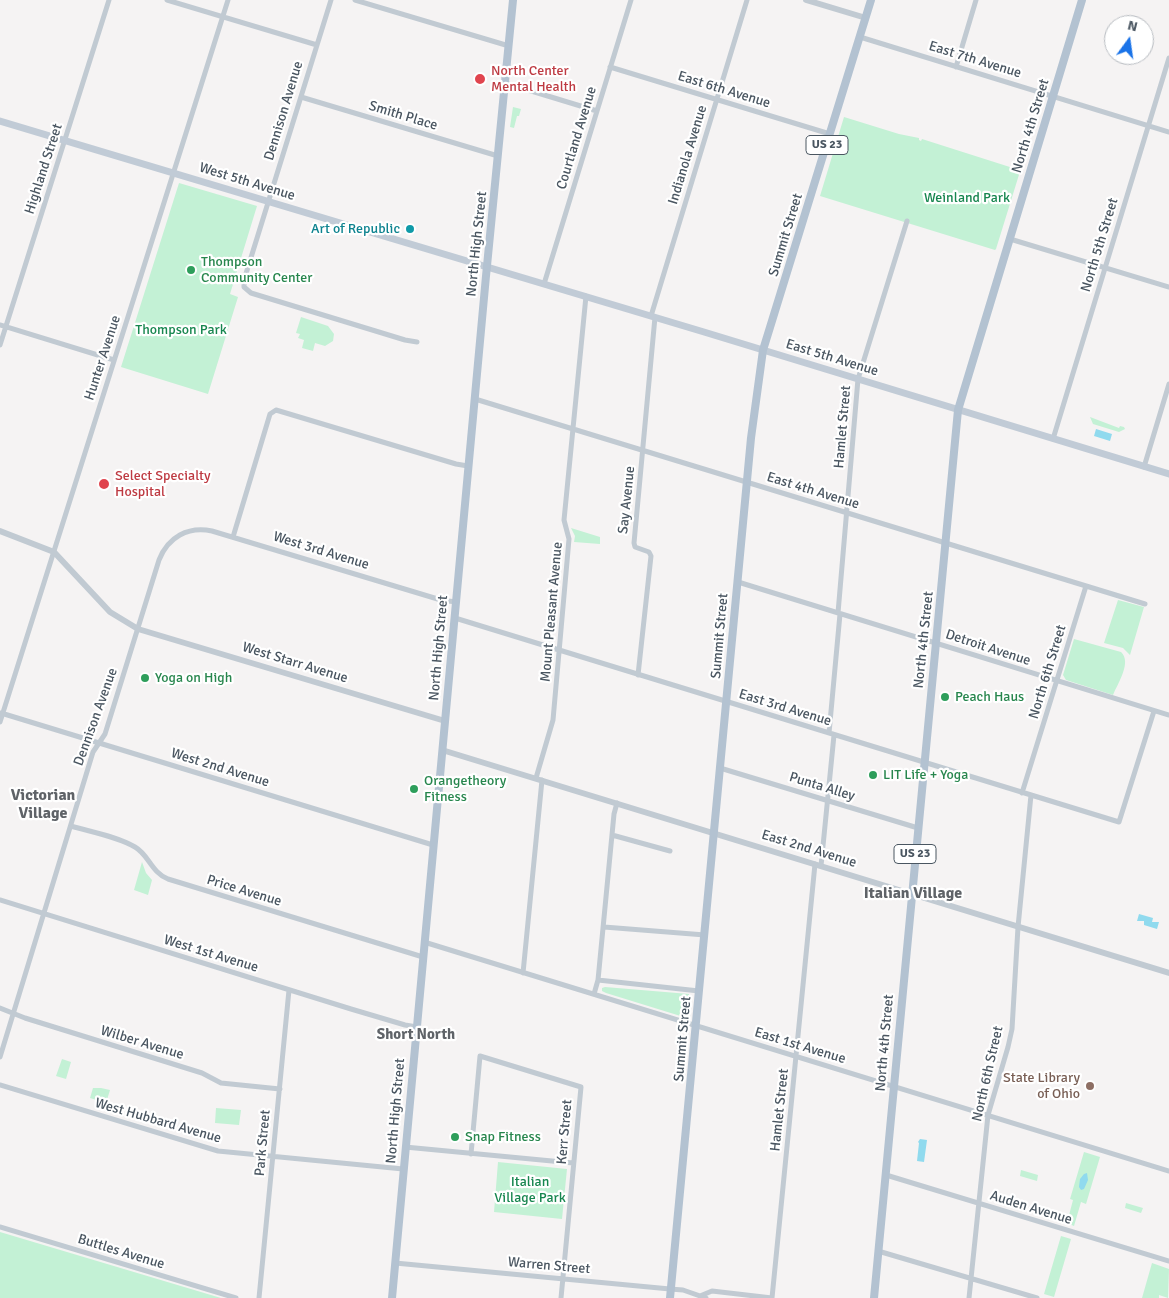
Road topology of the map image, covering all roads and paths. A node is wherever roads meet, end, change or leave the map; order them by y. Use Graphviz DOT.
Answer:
graph roads {
  1 [pos="109,0"];
  2 [pos="167,0"];
  3 [pos="228,0"];
  4 [pos="331,0"];
  5 [pos="355,0"];
  6 [pos="513,0"];
  7 [pos="631,0"];
  8 [pos="747,0"];
  9 [pos="806,0"];
  10 [pos="871,0"];
  11 [pos="976,0"];
  12 [pos="1082,0"];
  13 [pos="223,17"];
  14 [pos="866,18"];
  15 [pos="860,37"];
  16 [pos="317,45"];
  17 [pos="509,46"];
  18 [pos="1169,58"];
  19 [pos="610,67"];
  20 [pos="956,67"];
  21 [pos="505,83"];
  22 [pos="1052,96"];
  23 [pos="301,97"];
  24 [pos="717,100"];
  25 [pos="597,111"];
  26 [pos="0,120"];
  27 [pos="1149,126"];
  28 [pos="1169,132"];
  29 [pos="830,134"];
  30 [pos="65,140"];
  31 [pos="498,156"];
  32 [pos="174,173"];
  33 [pos="268,201"];
  34 [pos="907,221"];
  35 [pos="1010,239"];
  36 [pos="487,267"];
  37 [pos="1105,268"];
  38 [pos="544,284"];
  39 [pos="1169,287"];
  40 [pos="586,296"];
  41 [pos="653,317"];
  42 [pos="3,325"];
  43 [pos="418,342"];
  44 [pos="0,345"];
  45 [pos="763,350"];
  46 [pos="114,360"];
  47 [pos="858,379"];
  48 [pos="1169,384"];
  49 [pos="475,399"];
  50 [pos="958,410"];
  51 [pos="573,429"];
  52 [pos="1053,439"];
  53 [pos="643,450"];
  54 [pos="468,466"];
  55 [pos="1144,466"];
  56 [pos="1169,474"];
  57 [pos="747,482"];
  58 [pos="847,513"];
  59 [pos="0,531"];
  60 [pos="179,535"];
  61 [pos="233,537"];
  62 [pos="945,543"];
  63 [pos="54,552"];
  64 [pos="738,582"];
  65 [pos="1086,586"];
  66 [pos="456,602"];
  67 [pos="1146,604"];
  68 [pos="839,613"];
  69 [pos="455,618"];
  70 [pos="138,630"];
  71 [pos="936,643"];
  72 [pos="560,651"];
  73 [pos="638,674"];
  74 [pos="1057,682"];
  75 [pos="726,702"];
  76 [pos="1154,710"];
  77 [pos="1,713"];
  78 [pos="1169,715"];
  79 [pos="445,721"];
  80 [pos="0,722"];
  81 [pos="832,734"];
  82 [pos="98,742"];
  83 [pos="442,750"];
  84 [pos="924,762"];
  85 [pos="720,768"];
  86 [pos="539,779"];
  87 [pos="1022,793"];
  88 [pos="1031,796"];
  89 [pos="827,800"];
  90 [pos="617,803"];
  91 [pos="71,826"];
  92 [pos="918,828"];
  93 [pos="714,833"];
  94 [pos="612,835"];
  95 [pos="433,845"];
  96 [pos="670,851"];
  97 [pos="818,865"];
  98 [pos="912,894"];
  99 [pos="0,900"];
  100 [pos="45,914"];
  101 [pos="604,927"];
  102 [pos="1018,927"];
  103 [pos="705,936"];
  104 [pos="424,942"];
  105 [pos="423,958"];
  106 [pos="524,972"];
  107 [pos="1169,973"];
  108 [pos="598,980"];
  109 [pos="289,990"];
  110 [pos="700,991"];
  111 [pos="594,994"];
  112 [pos="0,1008"];
  113 [pos="13,1014"];
  114 [pos="696,1025"];
  115 [pos="416,1027"];
  116 [pos="797,1056"];
  117 [pos="0,1057"];
  118 [pos="0,1085"];
  119 [pos="894,1086"];
  120 [pos="280,1089"];
  121 [pos="988,1116"];
  122 [pos="405,1147"];
  123 [pos="471,1154"];
  124 [pos="273,1156"];
  125 [pos="574,1163"];
  126 [pos="403,1170"];
  127 [pos="1169,1171"];
  128 [pos="886,1175"];
  129 [pos="979,1204"];
  130 [pos="0,1227"];
  131 [pos="878,1251"];
  132 [pos="1169,1261"];
  133 [pos="395,1262"];
  134 [pos="971,1278"];
  135 [pos="562,1279"];
  136 [pos="670,1289"];
  137 [pos="703,1297"];
  138 [pos="236,1298"];
  139 [pos="259,1298"];
  140 [pos="392,1298"];
  141 [pos="560,1298"];
  142 [pos="670,1298"];
  143 [pos="772,1298"];
  144 [pos="874,1298"];
  145 [pos="969,1298"];
  146 [pos="1037,1298"];
  1 -- 30 [label="street, Highland Street"];
  2 -- 13 [label="street"];
  3 -- 13 [label="street, Hunter Avenue"];
  4 -- 16 [label="street, Dennison Avenue"];
  5 -- 17 [label="street"];
  6 -- 17 [label="main road, North High Street"];
  7 -- 19 [label="street, Courtland Avenue"];
  8 -- 24 [label="street, Indianola Avenue"];
  9 -- 14 [label="street"];
  10 -- 14 [label="main road, Summit Street / US 23"];
  11 -- 20 [label="street"];
  12 -- 22 [label="main road, North 4th Street / US 23"];
  13 -- 16 [label="street"];
  13 -- 32 [label="street, Hunter Avenue"];
  14 -- 15 [label="main road, Summit Street / US 23"];
  15 -- 20 [label="street, East 7th Avenue"];
  15 -- 29 [label="main road, Summit Street / US 23"];
  16 -- 23 [label="street, Dennison Avenue"];
  17 -- 21 [label="main road, North High Street"];
  18 -- 27 [label="street, North 5th Street"];
  19 -- 24 [label="street, East 6th Avenue"];
  19 -- 25 [label="street, Courtland Avenue"];
  20 -- 22 [label="street, East 7th Avenue"];
  21 -- 25 [label="street"];
  21 -- 31 [label="main road, North High Street"];
  22 -- 27 [label="street, East 7th Avenue"];
  22 -- 35 [label="main road, North 4th Street / US 23"];
  23 -- 31 [label="street, Smith Place"];
  23 -- 33 [label="street, Dennison Avenue"];
  24 -- 29 [label="street, East 6th Avenue"];
  24 -- 41 [label="street, Indianola Avenue"];
  25 -- 38 [label="street, Courtland Avenue"];
  26 -- 30 [label="main road, West 5th Avenue"];
  27 -- 28 [label="street, East 7th Avenue"];
  27 -- 37 [label="street, North 5th Street"];
  29 -- 45 [label="main road, Summit Street / US 23"];
  30 -- 32 [label="main road, West 5th Avenue"];
  30 -- 42 [label="street, Highland Street"];
  31 -- 36 [label="main road, North High Street"];
  32 -- 33 [label="main road, West 5th Avenue"];
  32 -- 46 [label="street, Hunter Avenue"];
  33 -- 36 [label="main road, West 5th Avenue"];
  33 -- 43 [label="street, Dennison Avenue"];
  34 -- 47 [label="street, Hamlet Street"];
  35 -- 37 [label="street"];
  35 -- 50 [label="main road, North 4th Street / US 23"];
  36 -- 38 [label="main road, East 5th Avenue"];
  36 -- 49 [label="main road, North High Street"];
  37 -- 39 [label="street"];
  37 -- 52 [label="street, North 5th Street"];
  38 -- 40 [label="main road, East 5th Avenue"];
  40 -- 41 [label="main road, East 5th Avenue"];
  40 -- 51 [label="street, Mount Pleasant Avenue"];
  41 -- 45 [label="main road, East 5th Avenue"];
  41 -- 53 [label="street, Say Avenue"];
  42 -- 44 [label="street, Highland Street"];
  42 -- 46 [label="street"];
  45 -- 47 [label="main road, East 5th Avenue"];
  45 -- 57 [label="main road, Summit Street / US 23"];
  46 -- 63 [label="street, Hunter Avenue"];
  47 -- 50 [label="main road, East 5th Avenue"];
  47 -- 58 [label="street, Hamlet Street"];
  48 -- 55 [label="street"];
  49 -- 51 [label="street, East 4th Avenue"];
  49 -- 54 [label="main road, North High Street"];
  50 -- 52 [label="main road, East 5th Avenue"];
  50 -- 62 [label="main road, North 4th Street / US 23"];
  51 -- 53 [label="street, East 4th Avenue"];
  51 -- 72 [label="street, Mount Pleasant Avenue"];
  52 -- 55 [label="main road, East 5th Avenue"];
  53 -- 57 [label="street, East 4th Avenue"];
  53 -- 73 [label="street, Say Avenue"];
  54 -- 61 [label="street"];
  54 -- 66 [label="main road, North High Street"];
  55 -- 56 [label="main road, East 5th Avenue"];
  57 -- 58 [label="street, East 4th Avenue"];
  57 -- 64 [label="main road, Summit Street / US 23"];
  58 -- 62 [label="street, East 4th Avenue"];
  58 -- 68 [label="street, Hamlet Street"];
  59 -- 63 [label="street"];
  60 -- 61 [label="street, West 3rd Avenue"];
  60 -- 70 [label="street, Dennison Avenue"];
  61 -- 66 [label="street, West 3rd Avenue"];
  62 -- 65 [label="street, East 4th Avenue"];
  62 -- 71 [label="main road, North 4th Street / US 23"];
  63 -- 70 [label="street"];
  63 -- 77 [label="street, Hunter Avenue"];
  64 -- 68 [label="street, Detroit Avenue"];
  64 -- 75 [label="main road, Summit Street / US 23"];
  65 -- 67 [label="street, East 4th Avenue"];
  65 -- 74 [label="street, North 6th Street"];
  66 -- 69 [label="main road, North High Street"];
  68 -- 71 [label="street, Detroit Avenue"];
  68 -- 81 [label="street, Hamlet Street"];
  69 -- 72 [label="street, East 3rd Avenue"];
  69 -- 79 [label="main road, North High Street"];
  70 -- 79 [label="street, West Starr Avenue"];
  70 -- 82 [label="street, Dennison Avenue"];
  71 -- 74 [label="street, Detroit Avenue"];
  71 -- 84 [label="main road, North 4th Street / US 23"];
  72 -- 73 [label="street, East 3rd Avenue"];
  72 -- 86 [label="street, Mount Pleasant Avenue"];
  73 -- 75 [label="street, East 3rd Avenue"];
  74 -- 76 [label="street, Detroit Avenue"];
  74 -- 87 [label="street, North 6th Street"];
  75 -- 81 [label="street, East 3rd Avenue"];
  75 -- 85 [label="main road, Summit Street / US 23"];
  76 -- 78 [label="street, Detroit Avenue"];
  76 -- 88 [label="street, East 3rd Avenue"];
  77 -- 80 [label="street, Hunter Avenue"];
  77 -- 82 [label="street, West 2nd Avenue"];
  79 -- 83 [label="main road, North High Street"];
  81 -- 84 [label="street, East 3rd Avenue"];
  81 -- 89 [label="street, Hamlet Street"];
  82 -- 91 [label="street, Dennison Avenue"];
  82 -- 95 [label="street, West 2nd Avenue"];
  83 -- 86 [label="street, East 2nd Avenue"];
  83 -- 95 [label="main road, North High Street"];
  84 -- 87 [label="street, East 3rd Avenue"];
  84 -- 92 [label="main road, North 4th Street / US 23"];
  85 -- 89 [label="street, Punta Alley"];
  85 -- 93 [label="main road, Summit Street / US 23"];
  86 -- 90 [label="street, East 2nd Avenue"];
  86 -- 106 [label="street, Mount Pleasant Avenue"];
  87 -- 88 [label="street, East 3rd Avenue"];
  88 -- 102 [label="street, North 6th Street"];
  89 -- 92 [label="street, Punta Alley"];
  89 -- 97 [label="street, Hamlet Street"];
  90 -- 93 [label="street, East 2nd Avenue"];
  90 -- 94 [label="street"];
  91 -- 100 [label="street, Dennison Avenue"];
  91 -- 105 [label="street, Price Avenue"];
  92 -- 98 [label="main road, North 4th Street / US 23"];
  93 -- 97 [label="street, East 2nd Avenue"];
  93 -- 103 [label="main road, Summit Street / US 23"];
  94 -- 96 [label="street"];
  94 -- 101 [label="street"];
  95 -- 104 [label="main road, North High Street"];
  97 -- 98 [label="street, East 2nd Avenue"];
  97 -- 116 [label="street, Hamlet Street"];
  98 -- 102 [label="street, East 2nd Avenue"];
  98 -- 119 [label="main road, North 4th Street / US 23"];
  99 -- 100 [label="street, West 1st Avenue"];
  100 -- 109 [label="street, West 1st Avenue"];
  100 -- 113 [label="street, Dennison Avenue"];
  101 -- 103 [label="street"];
  101 -- 108 [label="street"];
  102 -- 107 [label="street, East 2nd Avenue"];
  102 -- 121 [label="street, North 6th Street"];
  103 -- 110 [label="main road, Summit Street / US 23"];
  104 -- 105 [label="main road, North High Street"];
  104 -- 106 [label="street, East 1st Avenue"];
  105 -- 115 [label="main road, North High Street"];
  106 -- 111 [label="street, East 1st Avenue"];
  108 -- 110 [label="street"];
  108 -- 111 [label="street"];
  109 -- 115 [label="street, West 1st Avenue"];
  109 -- 120 [label="street, Park Street"];
  110 -- 114 [label="main road, Summit Street / US 23"];
  111 -- 114 [label="street, East 1st Avenue"];
  112 -- 113 [label="street, Wilber Avenue"];
  113 -- 117 [label="street, Dennison Avenue"];
  113 -- 120 [label="street, Wilber Avenue"];
  114 -- 116 [label="street, East 1st Avenue"];
  114 -- 136 [label="main road, Summit Street / US 23"];
  115 -- 122 [label="main road, North High Street"];
  116 -- 119 [label="street, East 1st Avenue"];
  116 -- 143 [label="street, Hamlet Street"];
  118 -- 124 [label="street, West Hubbard Avenue"];
  119 -- 121 [label="street, East 1st Avenue"];
  119 -- 128 [label="main road, North 4th Street / US 23"];
  120 -- 124 [label="street, Park Street"];
  121 -- 127 [label="street, East 1st Avenue"];
  121 -- 129 [label="street, North 6th Street"];
  122 -- 123 [label="street"];
  122 -- 126 [label="main road, North High Street"];
  123 -- 125 [label="street"];
  123 -- 125 [label="street, Kerr Street"];
  124 -- 126 [label="street, West Hubbard Avenue"];
  124 -- 139 [label="street, Park Street"];
  125 -- 135 [label="street, Kerr Street"];
  126 -- 133 [label="main road, North High Street"];
  128 -- 129 [label="street, Auden Avenue"];
  128 -- 131 [label="main road, North 4th Street / US 23"];
  129 -- 132 [label="street, Auden Avenue"];
  129 -- 134 [label="street, North 6th Street"];
  130 -- 138 [label="street, Buttles Avenue"];
  131 -- 134 [label="street"];
  131 -- 144 [label="main road, North 4th Street / US 23"];
  133 -- 135 [label="street, Warren Street"];
  133 -- 140 [label="main road, North High Street"];
  134 -- 145 [label="street, North 6th Street"];
  134 -- 146 [label="street"];
  135 -- 136 [label="street, Warren Street"];
  135 -- 141 [label="street, Kerr Street"];
  136 -- 137 [label="street, Warren Street"];
  136 -- 142 [label="main road, US 23"];
  137 -- 143 [label="street, Warren Street"];
}
